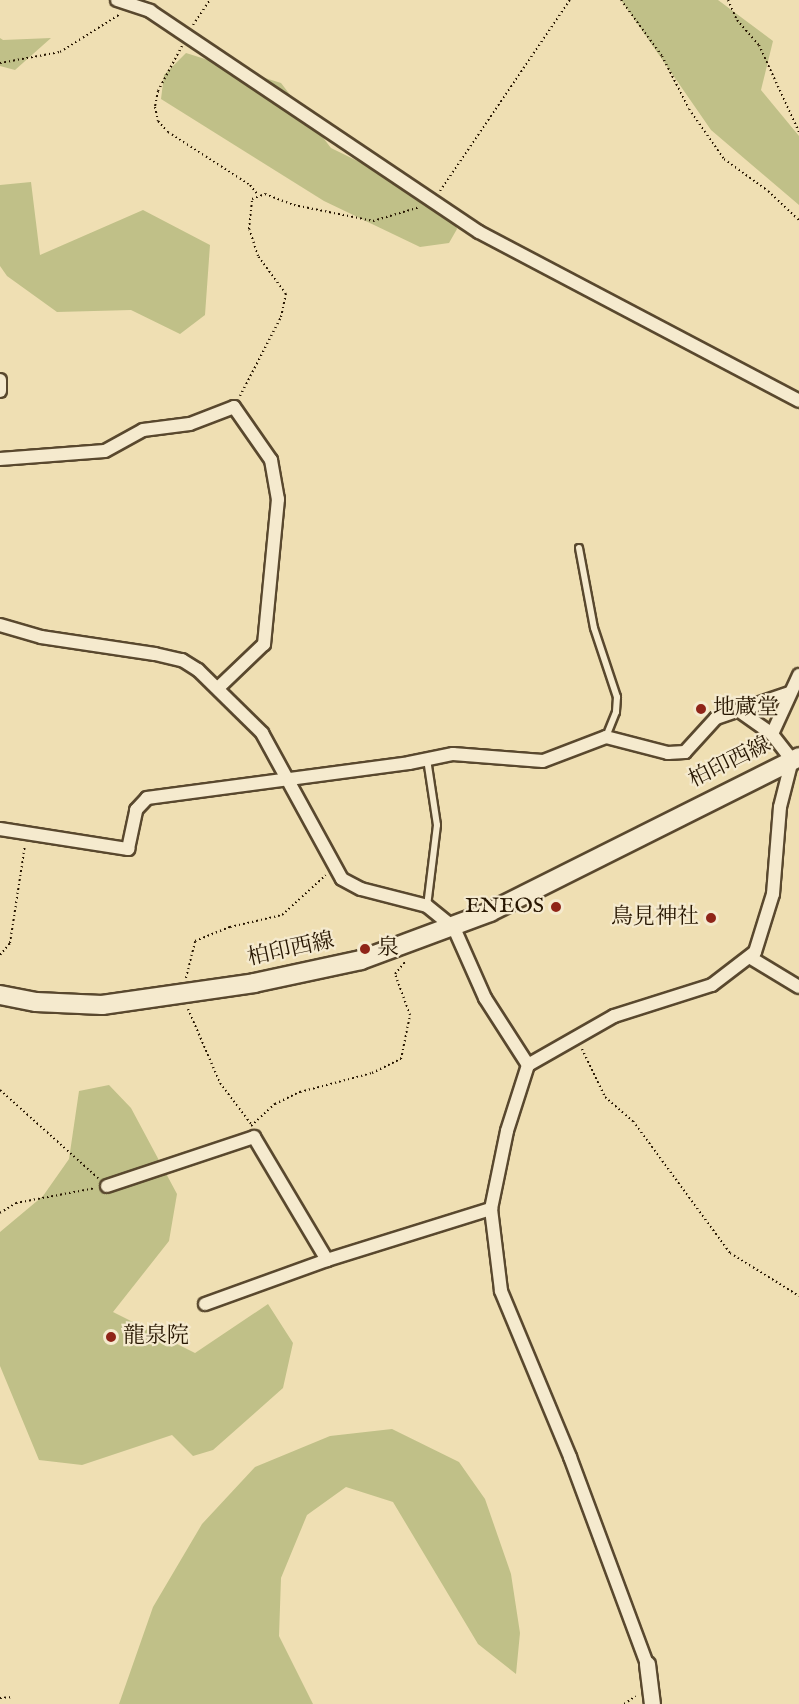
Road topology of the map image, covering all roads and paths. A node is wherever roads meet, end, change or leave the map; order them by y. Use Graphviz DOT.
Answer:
graph roads {
  1 [pos="117,0"];
  2 [pos="210,0"];
  3 [pos="570,0"];
  4 [pos="621,0"];
  5 [pos="728,0"];
  6 [pos="135,5"];
  7 [pos="186,36"];
  8 [pos="0,63"];
  9 [pos="799,132"];
  10 [pos="258,195"];
  11 [pos="432,202"];
  12 [pos="799,220"];
  13 [pos="0,380"];
  14 [pos="0,391"];
  15 [pos="799,401"];
  16 [pos="234,407"];
  17 [pos="0,459"];
  18 [pos="579,548"];
  19 [pos="0,625"];
  20 [pos="799,675"];
  21 [pos="219,687"];
  22 [pos="789,693"];
  23 [pos="741,712"];
  24 [pos="772,734"];
  25 [pos="606,737"];
  26 [pos="796,758"];
  27 [pos="427,759"];
  28 [pos="287,778"];
  29 [pos="0,829"];
  30 [pos="26,835"];
  31 [pos="336,866"];
  32 [pos="427,906"];
  33 [pos="454,928"];
  34 [pos="409,945"];
  35 [pos="0,955"];
  36 [pos="751,957"];
  37 [pos="799,987"];
  38 [pos="0,995"];
  39 [pos="182,995"];
  40 [pos="576,1038"];
  41 [pos="528,1065"];
  42 [pos="0,1090"];
  43 [pos="251,1124"];
  44 [pos="254,1137"];
  45 [pos="107,1186"];
  46 [pos="491,1209"];
  47 [pos="0,1213"];
  48 [pos="327,1260"];
  49 [pos="799,1296"];
  50 [pos="206,1304"];
  51 [pos="647,1664"];
  52 [pos="13,1697"];
  53 [pos="0,1698"];
  54 [pos="652,1704"];
  1 -- 6 [label="street"];
  2 -- 7 [label="path"];
  3 -- 11 [label="path"];
  4 -- 12 [label="path"];
  5 -- 9 [label="path"];
  6 -- 7 [label="street"];
  6 -- 8 [label="path"];
  7 -- 10 [label="path"];
  7 -- 11 [label="street"];
  10 -- 11 [label="path"];
  10 -- 16 [label="path"];
  11 -- 15 [label="street"];
  13 -- 14 [label="street"];
  16 -- 17 [label="street"];
  16 -- 21 [label="street"];
  18 -- 25 [label="lane"];
  19 -- 21 [label="street"];
  20 -- 22 [label="street"];
  21 -- 28 [label="street"];
  22 -- 23 [label="street"];
  22 -- 24 [label="street"];
  23 -- 24 [label="street"];
  23 -- 25 [label="street"];
  24 -- 26 [label="street"];
  25 -- 27 [label="street"];
  26 -- 33 [label="main road, 柏印西線"];
  26 -- 36 [label="street"];
  27 -- 28 [label="street"];
  27 -- 32 [label="lane"];
  28 -- 30 [label="street"];
  28 -- 31 [label="street"];
  29 -- 30 [label="street"];
  30 -- 35 [label="path"];
  31 -- 32 [label="street"];
  31 -- 39 [label="path"];
  32 -- 33 [label="street"];
  33 -- 34 [label="main road, 柏印西線"];
  33 -- 41 [label="street"];
  34 -- 39 [label="main road, 柏印西線"];
  34 -- 43 [label="path"];
  36 -- 37 [label="street"];
  36 -- 40 [label="street"];
  38 -- 39 [label="main road, 柏印西線"];
  39 -- 43 [label="path"];
  40 -- 41 [label="street"];
  40 -- 49 [label="path"];
  41 -- 46 [label="street"];
  42 -- 45 [label="path"];
  43 -- 44 [label="path"];
  44 -- 45 [label="street"];
  44 -- 48 [label="street"];
  45 -- 47 [label="path"];
  46 -- 48 [label="street"];
  46 -- 51 [label="street"];
  48 -- 50 [label="street"];
  51 -- 54 [label="street"];
  52 -- 53 [label="path"];
}
